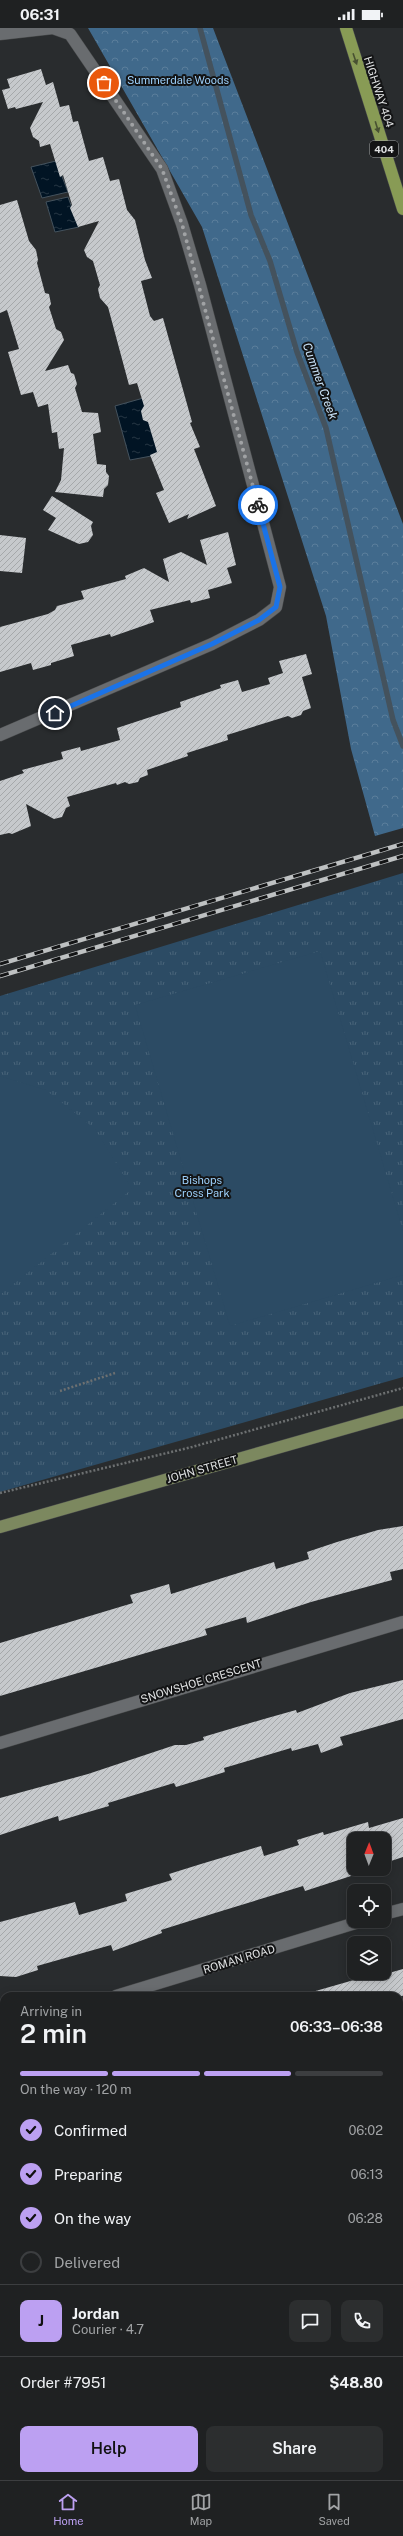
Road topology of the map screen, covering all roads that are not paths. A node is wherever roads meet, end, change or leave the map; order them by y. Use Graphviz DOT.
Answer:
graph roads {
  1 [pos="346,28"];
  2 [pos="0,34"];
  3 [pos="403,209"];
  4 [pos="0,735"];
  5 [pos="403,1412"];
  6 [pos="0,1527"];
  7 [pos="403,1622"];
  8 [pos="0,1743"];
  9 [pos="403,1909"];
  10 [pos="391,1912"];
  11 [pos="347,1926"];
  12 [pos="129,1992"];
  1 -- 3 [label="highway, HIGHWAY 404 / 404, one-way"];
  2 -- 4 [label="street"];
  5 -- 6 [label="main road, JOHN STREET"];
  7 -- 8 [label="street, SNOWSHOE CRESCENT"];
  9 -- 10 [label="street"];
  11 -- 12 [label="street, ROMAN ROAD"];
}
